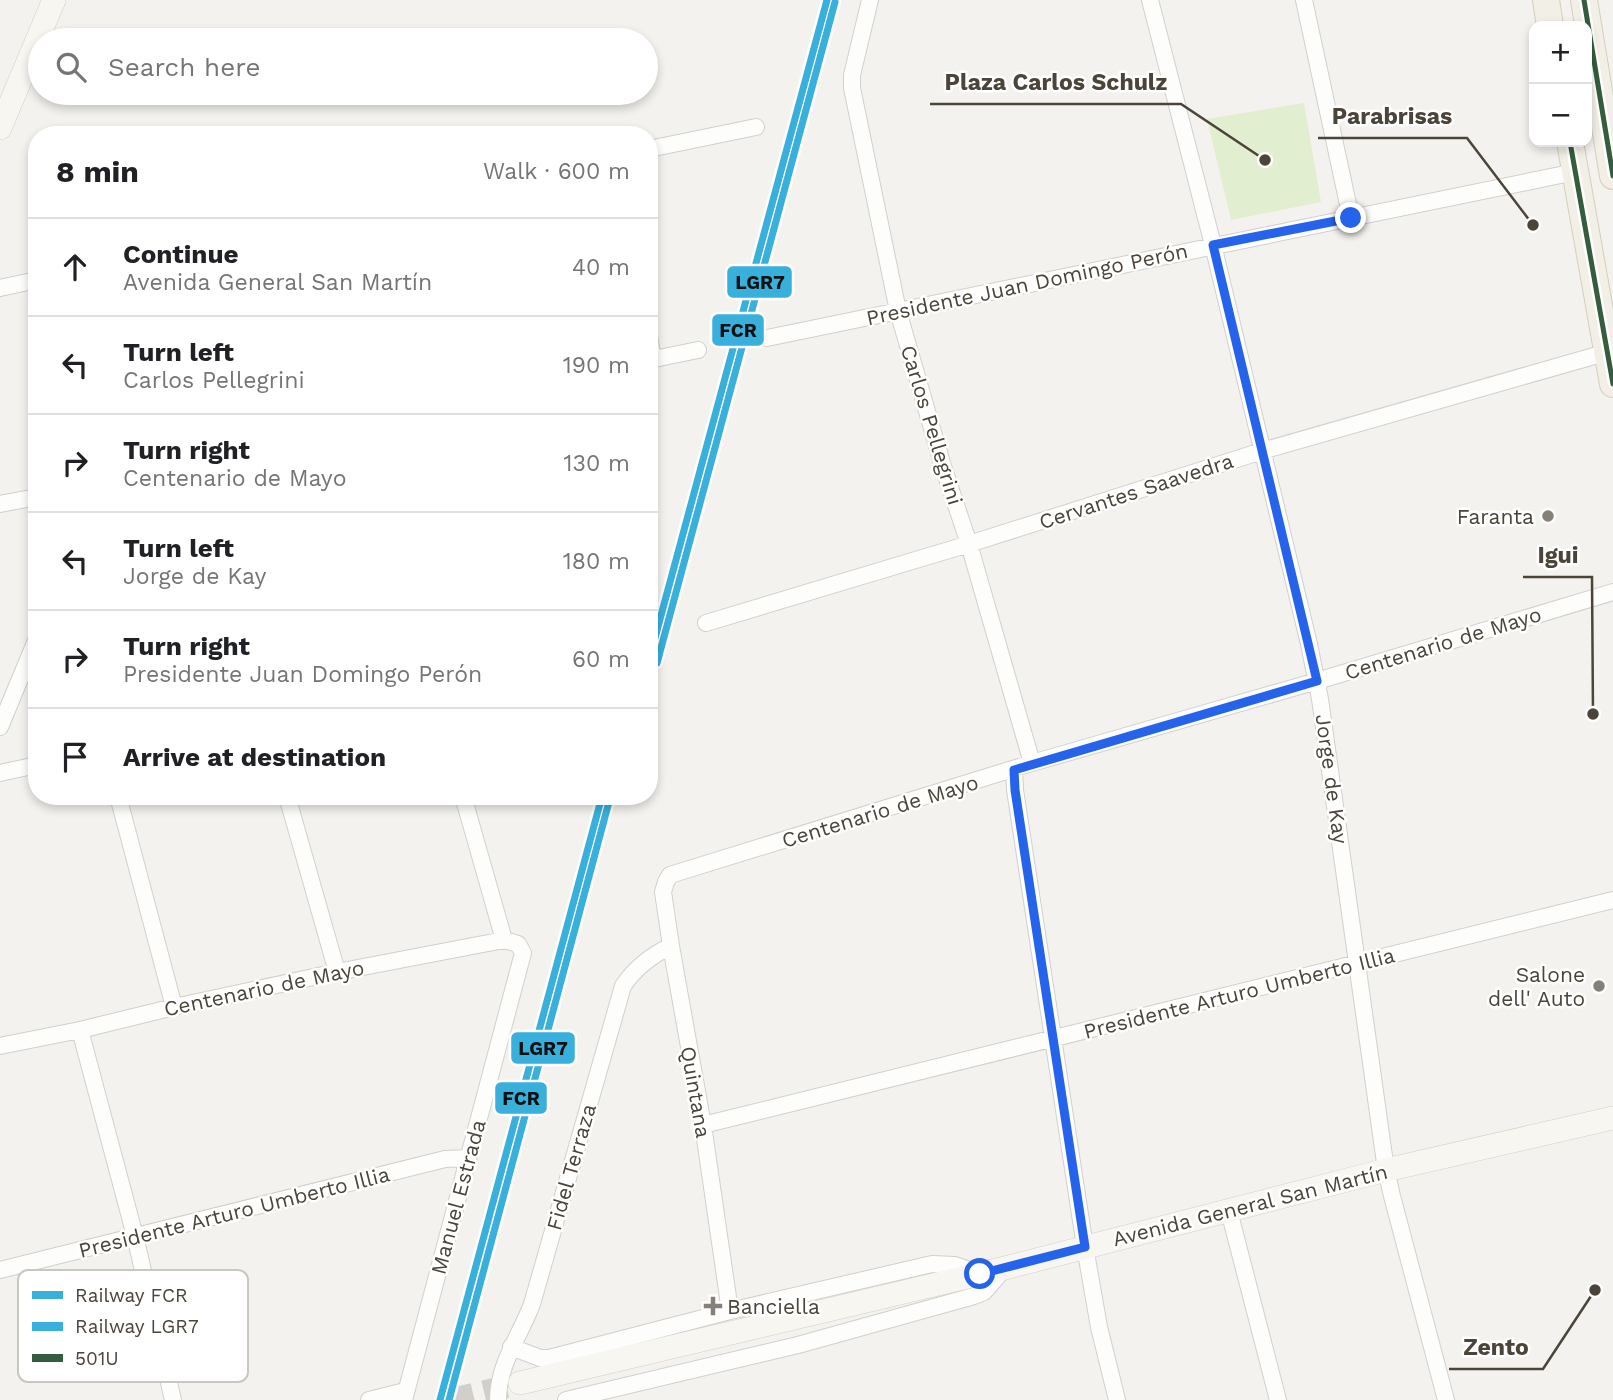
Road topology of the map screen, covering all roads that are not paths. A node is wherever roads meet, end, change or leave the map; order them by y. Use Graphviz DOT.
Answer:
graph roads {
  1 [pos="54,0"];
  2 [pos="870,0"];
  3 [pos="1150,0"];
  4 [pos="1304,0"];
  5 [pos="1546,0"];
  6 [pos="1584,0"];
  7 [pos="1549,21"];
  8 [pos="42,28"];
  9 [pos="28,62"];
  10 [pos="756,127"];
  11 [pos="0,128"];
  12 [pos="658,147"];
  13 [pos="1571,147"];
  14 [pos="1575,172"];
  15 [pos="1613,176"];
  16 [pos="1351,218"];
  17 [pos="1213,245"];
  18 [pos="28,282"];
  19 [pos="0,288"];
  20 [pos="898,311"];
  21 [pos="767,338"];
  22 [pos="698,350"];
  23 [pos="1608,352"];
  24 [pos="658,359"];
  25 [pos="1613,384"];
  26 [pos="1262,451"];
  27 [pos="28,499"];
  28 [pos="0,504"];
  29 [pos="970,544"];
  30 [pos="1613,592"];
  31 [pos="706,623"];
  32 [pos="28,660"];
  33 [pos="1317,681"];
  34 [pos="0,727"];
  35 [pos="1032,763"];
  36 [pos="28,767"];
  37 [pos="1014,770"];
  38 [pos="0,773"];
  39 [pos="120,805"];
  40 [pos="289,805"];
  41 [pos="466,805"];
  42 [pos="670,875"];
  43 [pos="1613,900"];
  44 [pos="504,940"];
  45 [pos="664,949"];
  46 [pos="1359,964"];
  47 [pos="338,972"];
  48 [pos="174,1006"];
  49 [pos="80,1030"];
  50 [pos="1052,1039"];
  51 [pos="0,1046"];
  52 [pos="1613,1118"];
  53 [pos="702,1125"];
  54 [pos="468,1158"];
  55 [pos="1386,1170"];
  56 [pos="1229,1211"];
  57 [pos="135,1236"];
  58 [pos="1085,1247"];
  59 [pos="1004,1268"];
  60 [pos="0,1270"];
  61 [pos="143,1270"];
  62 [pos="980,1274"];
  63 [pos="730,1311"];
  64 [pos="511,1347"];
  65 [pos="169,1382"];
  66 [pos="520,1382"];
  67 [pos="405,1396"];
  68 [pos="498,1397"];
  69 [pos="173,1400"];
  70 [pos="369,1400"];
  71 [pos="566,1400"];
  72 [pos="1116,1400"];
  73 [pos="1278,1400"];
  74 [pos="1446,1400"];
  1 -- 8 [label="main road"];
  2 -- 20 [label="street, Carlos Pellegrini"];
  3 -- 17 [label="street, Jorge de Kay"];
  4 -- 16 [label="street"];
  5 -- 7 [label="main road"];
  6 -- 15 [label="main road"];
  9 -- 11 [label="main road"];
  10 -- 12 [label="street"];
  13 -- 14 [label="main road"];
  14 -- 16 [label="street, Presidente Juan Domingo Perón"];
  14 -- 23 [label="main road"];
  16 -- 17 [label="street, Presidente Juan Domingo Perón"];
  17 -- 20 [label="street, Presidente Juan Domingo Perón"];
  17 -- 26 [label="street, Jorge de Kay"];
  18 -- 19 [label="street"];
  20 -- 21 [label="street, Presidente Juan Domingo Perón"];
  20 -- 29 [label="street, Carlos Pellegrini"];
  22 -- 24 [label="street"];
  23 -- 25 [label="main road"];
  23 -- 26 [label="street, Cervantes Saavedra"];
  26 -- 29 [label="street, Cervantes Saavedra"];
  26 -- 33 [label="street, Jorge de Kay"];
  27 -- 28 [label="street"];
  29 -- 31 [label="street, Cervantes Saavedra"];
  29 -- 35 [label="street, Carlos Pellegrini"];
  30 -- 33 [label="street, Centenario de Mayo"];
  32 -- 34 [label="street"];
  33 -- 35 [label="street, Centenario de Mayo"];
  33 -- 46 [label="street, Jorge de Kay"];
  35 -- 37 [label="street, Centenario de Mayo"];
  36 -- 38 [label="street"];
  37 -- 42 [label="street, Centenario de Mayo"];
  37 -- 50 [label="street"];
  39 -- 48 [label="street"];
  40 -- 47 [label="street"];
  41 -- 44 [label="street"];
  42 -- 45 [label="street, Quintana"];
  43 -- 46 [label="street, Presidente Arturo Umberto Illia"];
  44 -- 47 [label="street, Centenario de Mayo"];
  44 -- 54 [label="street, Manuel Estrada"];
  45 -- 53 [label="street, Quintana"];
  45 -- 64 [label="street, Fidel Terraza"];
  46 -- 50 [label="street, Presidente Arturo Umberto Illia"];
  46 -- 55 [label="street, Jorge de Kay"];
  47 -- 48 [label="street, Centenario de Mayo"];
  48 -- 49 [label="street, Centenario de Mayo"];
  49 -- 51 [label="street, Centenario de Mayo"];
  49 -- 57 [label="street"];
  50 -- 53 [label="street, Presidente Arturo Umberto Illia"];
  50 -- 58 [label="street"];
  52 -- 55 [label="main road, Avenida General San Martín"];
  53 -- 63 [label="street, Quintana"];
  54 -- 57 [label="street, Presidente Arturo Umberto Illia"];
  54 -- 67 [label="street, Manuel Estrada"];
  55 -- 56 [label="main road, Avenida General San Martín"];
  55 -- 74 [label="street, Jorge de Kay"];
  56 -- 58 [label="main road, Avenida General San Martín"];
  56 -- 73 [label="street"];
  57 -- 60 [label="street, Presidente Arturo Umberto Illia"];
  57 -- 61 [label="street"];
  58 -- 59 [label="main road, Avenida General San Martín"];
  58 -- 72 [label="street"];
  59 -- 62 [label="main road, Avenida General San Martín"];
  59 -- 71 [label="street"];
  62 -- 63 [label="street"];
  62 -- 66 [label="main road, Avenida General San Martín"];
  63 -- 64 [label="street"];
  64 -- 68 [label="street, Fidel Terraza"];
  65 -- 69 [label="street"];
  67 -- 70 [label="street"];
}
